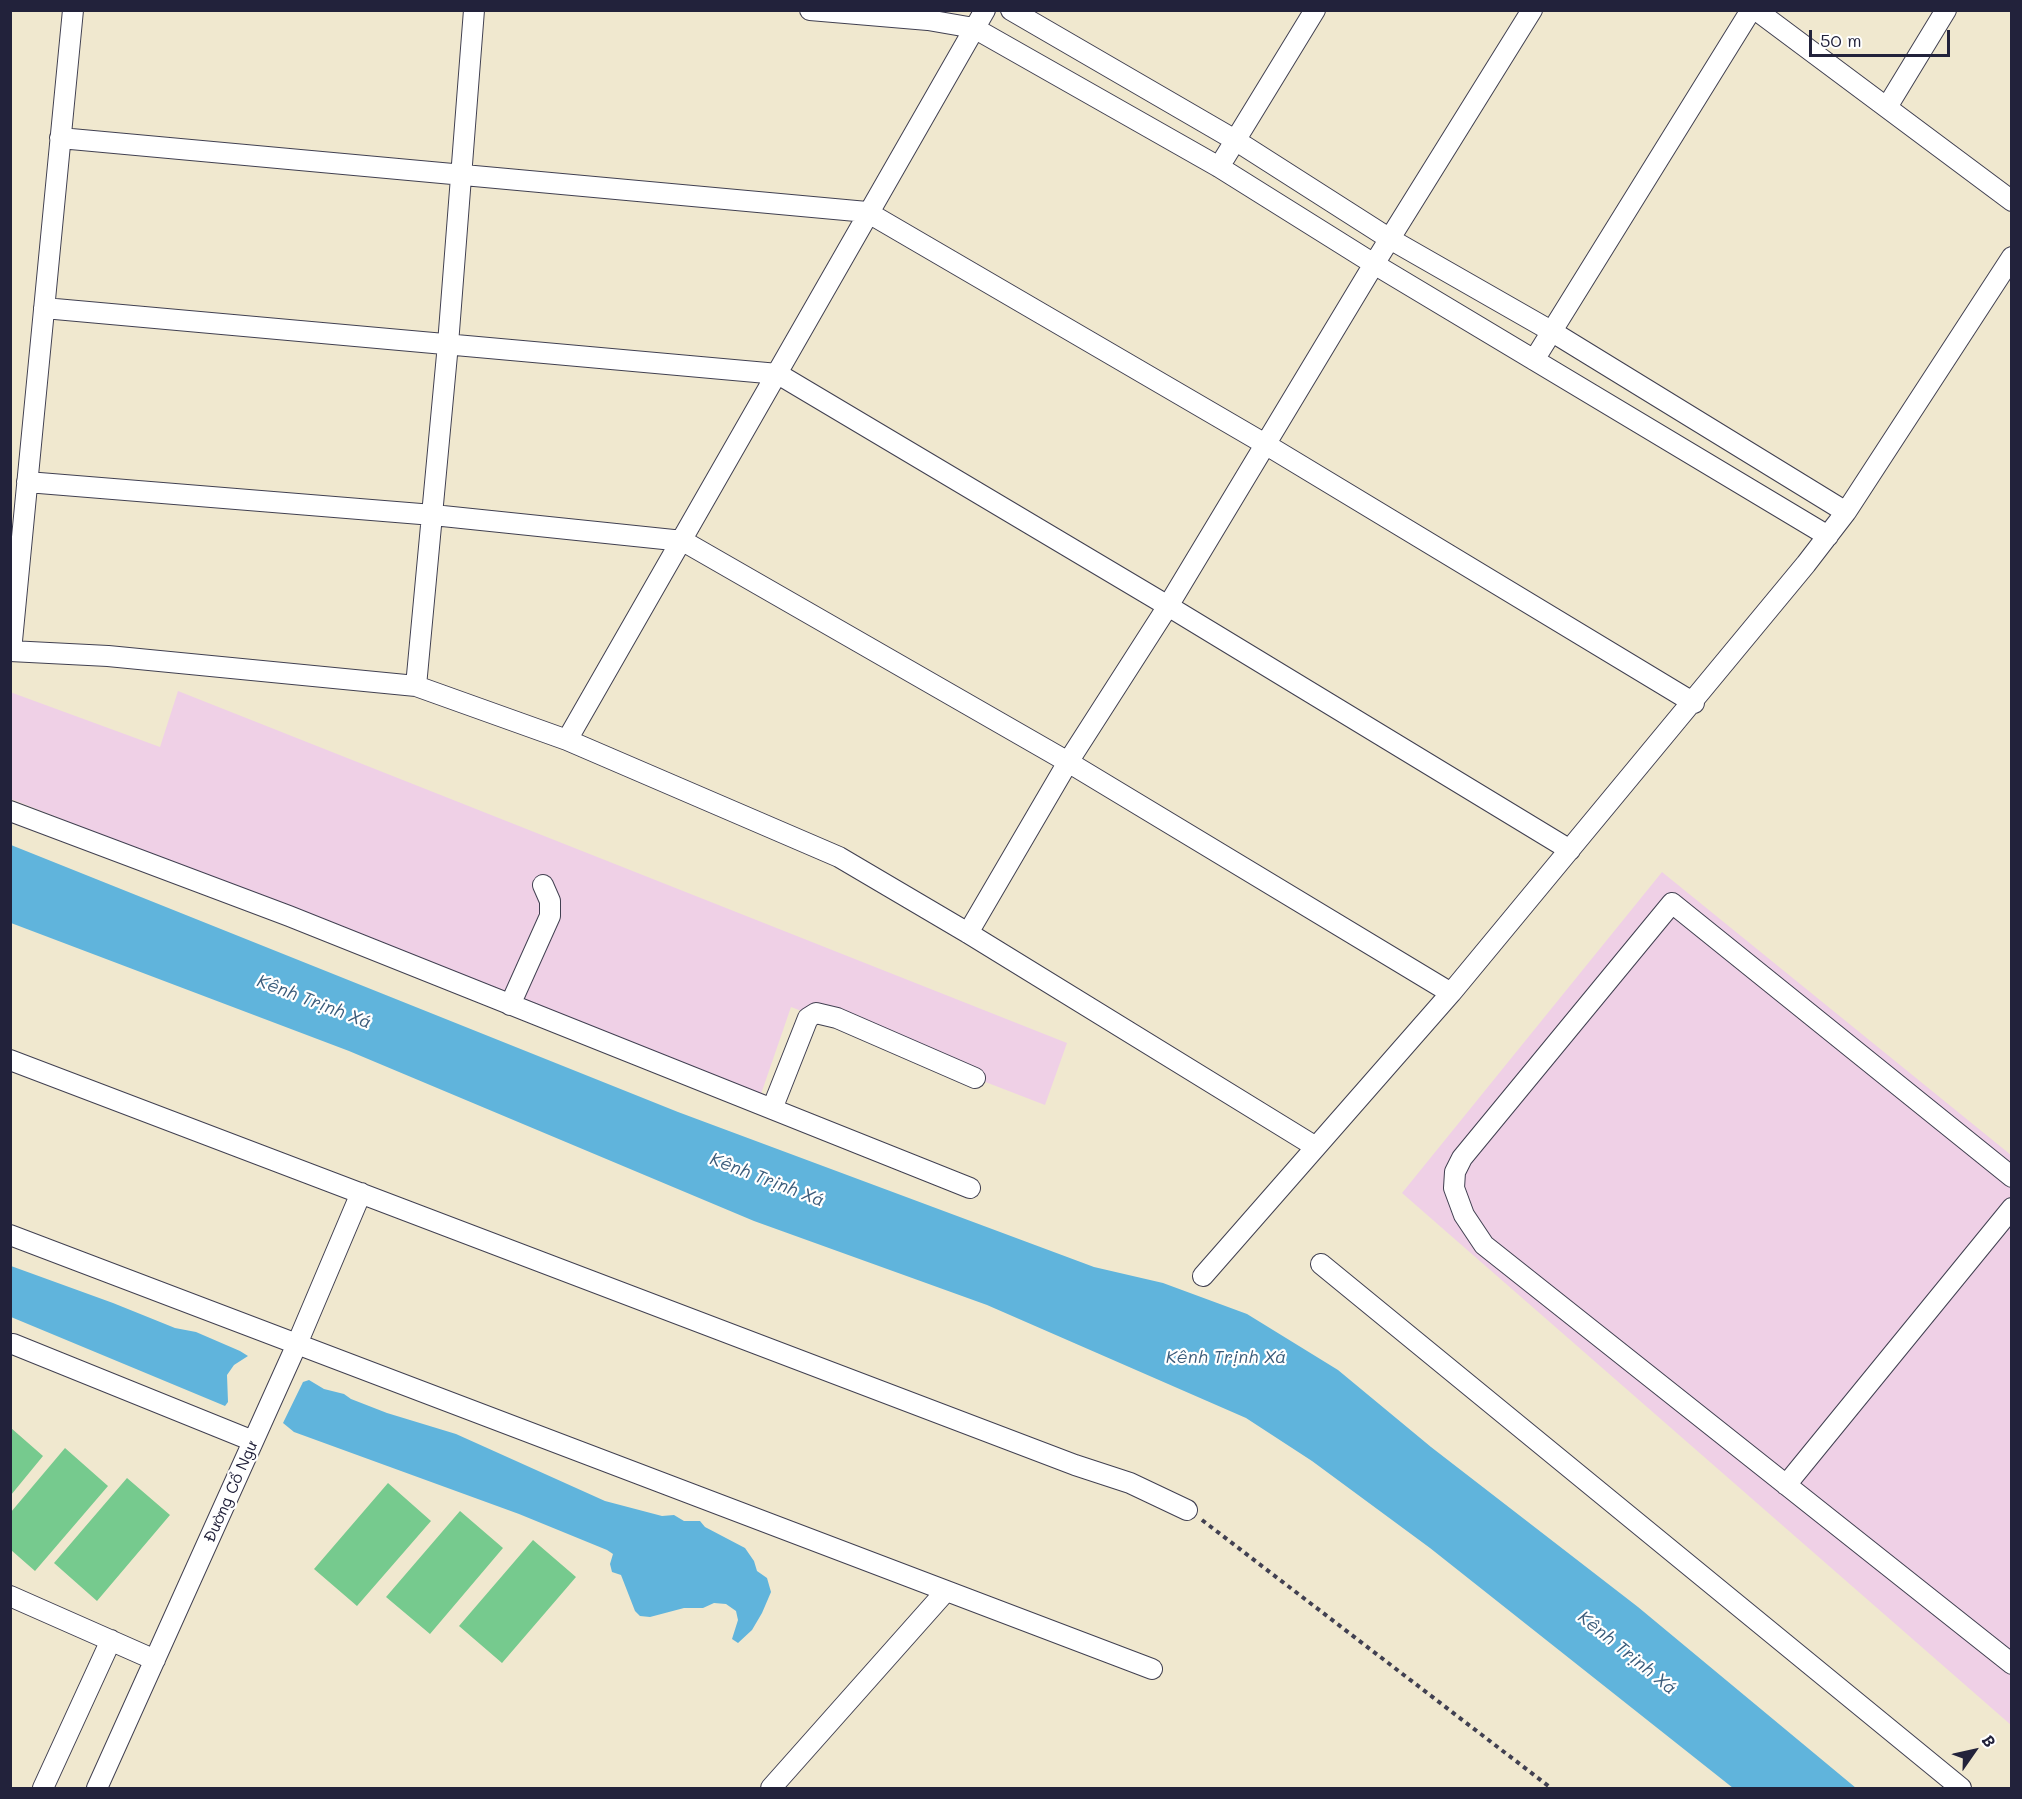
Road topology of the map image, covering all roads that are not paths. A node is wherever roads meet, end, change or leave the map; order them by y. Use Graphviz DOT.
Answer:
graph roads {
  1 [pos="73,10"];
  2 [pos="474,10"];
  3 [pos="810,10"];
  4 [pos="985,10"];
  5 [pos="1011,10"];
  6 [pos="1315,10"];
  7 [pos="1532,10"];
  8 [pos="1754,10"];
  9 [pos="1946,10"];
  10 [pos="974,28"];
  11 [pos="1887,107"];
  12 [pos="60,138"];
  13 [pos="1235,140"];
  14 [pos="1219,167"];
  15 [pos="462,175"];
  16 [pos="2012,201"];
  17 [pos="867,212"];
  18 [pos="1390,239"];
  19 [pos="2012,257"];
  20 [pos="1374,264"];
  21 [pos="44,308"];
  22 [pos="1551,332"];
  23 [pos="448,344"];
  24 [pos="1534,360"];
  25 [pos="778,374"];
  26 [pos="1265,444"];
  27 [pos="27,482"];
  28 [pos="1846,512"];
  29 [pos="432,515"];
  30 [pos="1828,536"];
  31 [pos="682,541"];
  32 [pos="1168,606"];
  33 [pos="11,651"];
  34 [pos="416,687"];
  35 [pos="1694,703"];
  36 [pos="567,740"];
  37 [pos="1068,762"];
  38 [pos="10,811"];
  39 [pos="1570,850"];
  40 [pos="543,885"];
  41 [pos="968,933"];
  42 [pos="1451,993"];
  43 [pos="510,1005"];
  44 [pos="10,1060"];
  45 [pos="975,1078"];
  46 [pos="772,1108"];
  47 [pos="1316,1147"];
  48 [pos="2012,1177"];
  49 [pos="970,1188"];
  50 [pos="361,1193"];
  51 [pos="2012,1208"];
  52 [pos="10,1235"];
  53 [pos="1321,1264"];
  54 [pos="1203,1276"];
  55 [pos="13,1344"];
  56 [pos="297,1344"];
  57 [pos="253,1441"];
  58 [pos="1786,1485"];
  59 [pos="1188,1510"];
  60 [pos="946,1591"];
  61 [pos="10,1596"];
  62 [pos="111,1640"];
  63 [pos="155,1660"];
  64 [pos="2012,1664"];
  65 [pos="1152,1669"];
  66 [pos="43,1788"];
  67 [pos="97,1788"];
  68 [pos="771,1788"];
  69 [pos="1961,1788"];
  1 -- 12 [label="street"];
  2 -- 15 [label="street"];
  3 -- 10 [label="street"];
  4 -- 10 [label="street"];
  5 -- 13 [label="street"];
  6 -- 13 [label="street"];
  7 -- 18 [label="street"];
  8 -- 11 [label="street"];
  8 -- 22 [label="street"];
  9 -- 11 [label="street"];
  10 -- 14 [label="street"];
  10 -- 17 [label="street"];
  11 -- 16 [label="street"];
  12 -- 15 [label="street"];
  12 -- 21 [label="street"];
  13 -- 14 [label="street"];
  13 -- 18 [label="street"];
  14 -- 20 [label="street"];
  15 -- 17 [label="street"];
  15 -- 23 [label="street"];
  17 -- 25 [label="street"];
  17 -- 26 [label="street"];
  18 -- 20 [label="street"];
  18 -- 22 [label="street"];
  19 -- 28 [label="street"];
  20 -- 24 [label="street"];
  20 -- 26 [label="street"];
  21 -- 23 [label="street"];
  21 -- 27 [label="street"];
  22 -- 24 [label="street"];
  22 -- 28 [label="street"];
  23 -- 25 [label="street"];
  23 -- 29 [label="street"];
  24 -- 30 [label="street"];
  25 -- 31 [label="street"];
  25 -- 32 [label="street"];
  26 -- 32 [label="street"];
  26 -- 35 [label="street"];
  27 -- 29 [label="street"];
  27 -- 33 [label="street"];
  28 -- 30 [label="street"];
  29 -- 31 [label="street"];
  29 -- 34 [label="street"];
  30 -- 35 [label="street"];
  31 -- 36 [label="street"];
  31 -- 37 [label="street"];
  32 -- 37 [label="street"];
  32 -- 39 [label="street"];
  33 -- 34 [label="street"];
  34 -- 36 [label="street"];
  35 -- 39 [label="street"];
  36 -- 41 [label="street"];
  37 -- 41 [label="street"];
  37 -- 42 [label="street"];
  38 -- 43 [label="street"];
  39 -- 42 [label="street"];
  40 -- 43 [label="street"];
  41 -- 47 [label="street"];
  42 -- 47 [label="street"];
  43 -- 46 [label="street"];
  44 -- 50 [label="street"];
  45 -- 46 [label="street"];
  46 -- 49 [label="street"];
  47 -- 54 [label="street"];
  48 -- 58 [label="street"];
  50 -- 56 [label="street, Đường Cổ Ngư"];
  50 -- 59 [label="street"];
  51 -- 58 [label="street"];
  52 -- 56 [label="street"];
  53 -- 69 [label="street"];
  55 -- 57 [label="street"];
  56 -- 57 [label="street, Đường Cổ Ngư"];
  56 -- 60 [label="street"];
  57 -- 63 [label="street, Đường Cổ Ngư"];
  58 -- 64 [label="street"];
  60 -- 65 [label="street"];
  60 -- 68 [label="street"];
  61 -- 62 [label="street"];
  62 -- 63 [label="street"];
  62 -- 66 [label="street"];
  63 -- 67 [label="street, Đường Cổ Ngư"];
}
